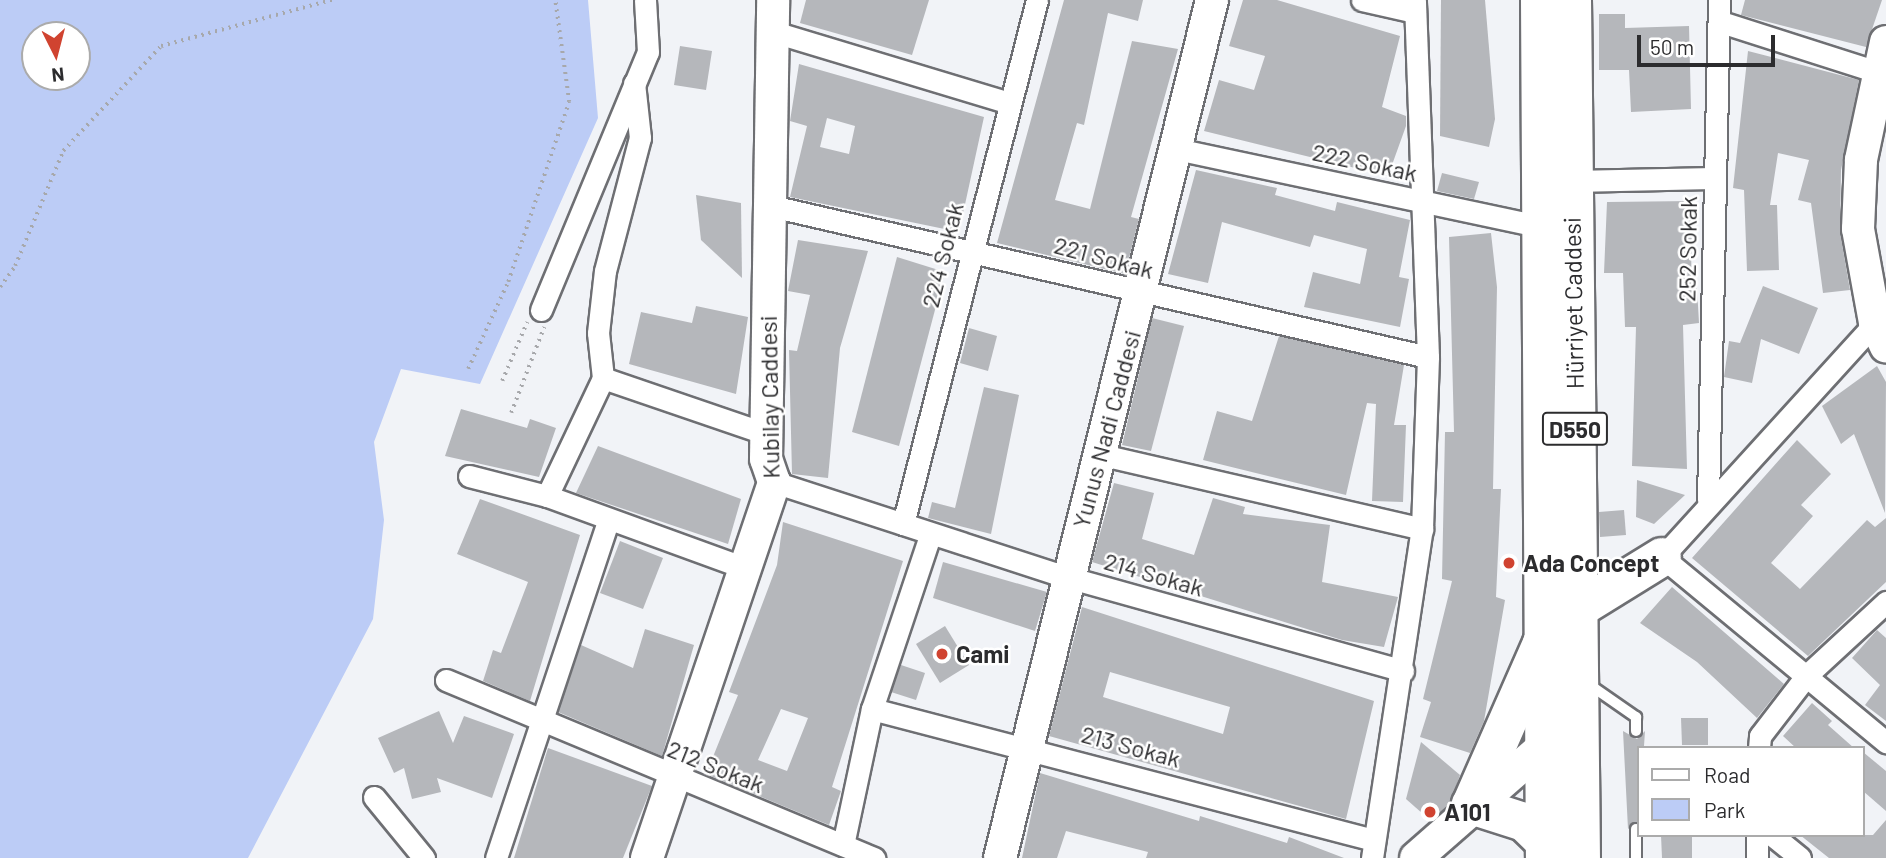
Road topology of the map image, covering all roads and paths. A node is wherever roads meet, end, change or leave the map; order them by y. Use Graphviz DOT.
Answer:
graph roads {
  1 [pos="332,0"];
  2 [pos="555,0"];
  3 [pos="645,0"];
  4 [pos="1037,0"];
  5 [pos="1212,0"];
  6 [pos="1362,0"];
  7 [pos="1540,0"];
  8 [pos="1572,0"];
  9 [pos="1719,0"];
  10 [pos="1415,6"];
  11 [pos="772,15"];
  12 [pos="1721,22"];
  13 [pos="1883,71"];
  14 [pos="634,83"];
  15 [pos="1009,103"];
  16 [pos="1176,149"];
  17 [pos="1714,178"];
  18 [pos="1571,181"];
  19 [pos="1426,202"];
  20 [pos="768,205"];
  21 [pos="1544,227"];
  22 [pos="970,248"];
  23 [pos="0,287"];
  24 [pos="1142,294"];
  25 [pos="541,310"];
  26 [pos="1883,324"];
  27 [pos="1428,357"];
  28 [pos="468,369"];
  29 [pos="603,378"];
  30 [pos="502,381"];
  31 [pos="511,413"];
  32 [pos="767,434"];
  33 [pos="1098,454"];
  34 [pos="469,476"];
  35 [pos="774,482"];
  36 [pos="547,496"];
  37 [pos="1708,500"];
  38 [pos="609,520"];
  39 [pos="903,524"];
  40 [pos="1422,529"];
  41 [pos="1577,535"];
  42 [pos="930,536"];
  43 [pos="1662,557"];
  44 [pos="745,568"];
  45 [pos="1067,577"];
  46 [pos="1886,603"];
  47 [pos="1581,607"];
  48 [pos="1542,643"];
  49 [pos="1582,663"];
  50 [pos="1403,671"];
  51 [pos="1807,676"];
  52 [pos="446,681"];
  53 [pos="872,709"];
  54 [pos="1582,720"];
  55 [pos="537,723"];
  56 [pos="1636,731"];
  57 [pos="1886,742"];
  58 [pos="1027,745"];
  59 [pos="1759,746"];
  60 [pos="1543,747"];
  61 [pos="674,778"];
  62 [pos="374,797"];
  63 [pos="1471,805"];
  64 [pos="1636,829"];
  65 [pos="1757,837"];
  66 [pos="1774,837"];
  67 [pos="843,845"];
  68 [pos="1373,849"];
  69 [pos="1545,850"];
  70 [pos="424,858"];
  71 [pos="496,858"];
  72 [pos="647,858"];
  73 [pos="874,858"];
  74 [pos="1000,858"];
  75 [pos="1416,858"];
  76 [pos="1581,858"];
  77 [pos="1636,858"];
  78 [pos="1757,858"];
  79 [pos="1800,858"];
  1 -- 23 [label="path"];
  2 -- 28 [label="path"];
  3 -- 14 [label="street"];
  4 -- 15 [label="street, 224 Sokak"];
  5 -- 16 [label="street, Yunus Nadi Caddesi"];
  6 -- 10 [label="street"];
  7 -- 21 [label="highway, Hürriyet Caddesi / D550"];
  8 -- 18 [label="highway, Hürriyet Caddesi / D550"];
  9 -- 12 [label="street, 252 Sokak"];
  10 -- 19 [label="street"];
  11 -- 15 [label="street"];
  11 -- 20 [label="street, Kubilay Caddesi"];
  12 -- 13 [label="street"];
  12 -- 17 [label="street, 252 Sokak"];
  13 -- 26 [label="street"];
  14 -- 25 [label="street"];
  14 -- 29 [label="street"];
  15 -- 22 [label="street, 224 Sokak"];
  16 -- 19 [label="street, 222 Sokak"];
  16 -- 24 [label="street, Yunus Nadi Caddesi"];
  17 -- 18 [label="street"];
  17 -- 37 [label="street, 252 Sokak"];
  18 -- 41 [label="highway, Hürriyet Caddesi / D550"];
  19 -- 21 [label="street, 222 Sokak"];
  19 -- 27 [label="street"];
  20 -- 22 [label="street, 221 Sokak"];
  20 -- 32 [label="street, Kubilay Caddesi"];
  21 -- 48 [label="highway, Hürriyet Caddesi / D550"];
  22 -- 24 [label="street, 221 Sokak"];
  22 -- 39 [label="street, 224 Sokak"];
  24 -- 27 [label="street, 221 Sokak"];
  24 -- 33 [label="street, Yunus Nadi Caddesi"];
  25 -- 30 [label="path"];
  25 -- 31 [label="path"];
  26 -- 37 [label="street"];
  27 -- 40 [label="street"];
  29 -- 32 [label="street"];
  29 -- 36 [label="street"];
  32 -- 35 [label="street, Kubilay Caddesi"];
  33 -- 40 [label="street"];
  33 -- 45 [label="street, Yunus Nadi Caddesi"];
  34 -- 36 [label="street"];
  35 -- 39 [label="street, 214 Sokak"];
  35 -- 44 [label="street, Kubilay Caddesi"];
  36 -- 38 [label="street"];
  37 -- 43 [label="street"];
  38 -- 44 [label="street"];
  38 -- 55 [label="street"];
  39 -- 42 [label="street, 214 Sokak"];
  40 -- 50 [label="street"];
  41 -- 43 [label="highway"];
  41 -- 47 [label="highway, Hürriyet Caddesi / D550"];
  42 -- 45 [label="street, 214 Sokak"];
  42 -- 53 [label="street"];
  43 -- 47 [label="highway"];
  43 -- 49 [label="highway"];
  43 -- 51 [label="street"];
  44 -- 61 [label="street, Kubilay Caddesi"];
  45 -- 50 [label="street, 214 Sokak"];
  45 -- 58 [label="street, Yunus Nadi Caddesi"];
  46 -- 51 [label="street"];
  47 -- 48 [label="highway"];
  47 -- 49 [label="highway, Hürriyet Caddesi / D550"];
  48 -- 60 [label="highway, Hürriyet Caddesi / D550"];
  48 -- 63 [label="highway"];
  49 -- 54 [label="highway, Hürriyet Caddesi / D550"];
  49 -- 56 [label="lane"];
  50 -- 68 [label="street"];
  51 -- 57 [label="street"];
  51 -- 59 [label="street"];
  52 -- 55 [label="street, 212 Sokak"];
  53 -- 58 [label="street, 213 Sokak"];
  53 -- 67 [label="street"];
  54 -- 60 [label="highway"];
  54 -- 76 [label="highway, Hürriyet Caddesi / D550"];
  55 -- 61 [label="street, 212 Sokak"];
  55 -- 71 [label="street"];
  58 -- 68 [label="street, 213 Sokak"];
  58 -- 74 [label="street, Yunus Nadi Caddesi"];
  60 -- 63 [label="street"];
  60 -- 69 [label="highway, Hürriyet Caddesi / D550"];
  61 -- 67 [label="street, 212 Sokak"];
  61 -- 72 [label="street, Kubilay Caddesi"];
  62 -- 70 [label="street"];
  63 -- 69 [label="highway"];
  63 -- 75 [label="street"];
  64 -- 77 [label="lane"];
  65 -- 78 [label="street"];
  66 -- 79 [label="street"];
  67 -- 73 [label="street, 212 Sokak"];
}
